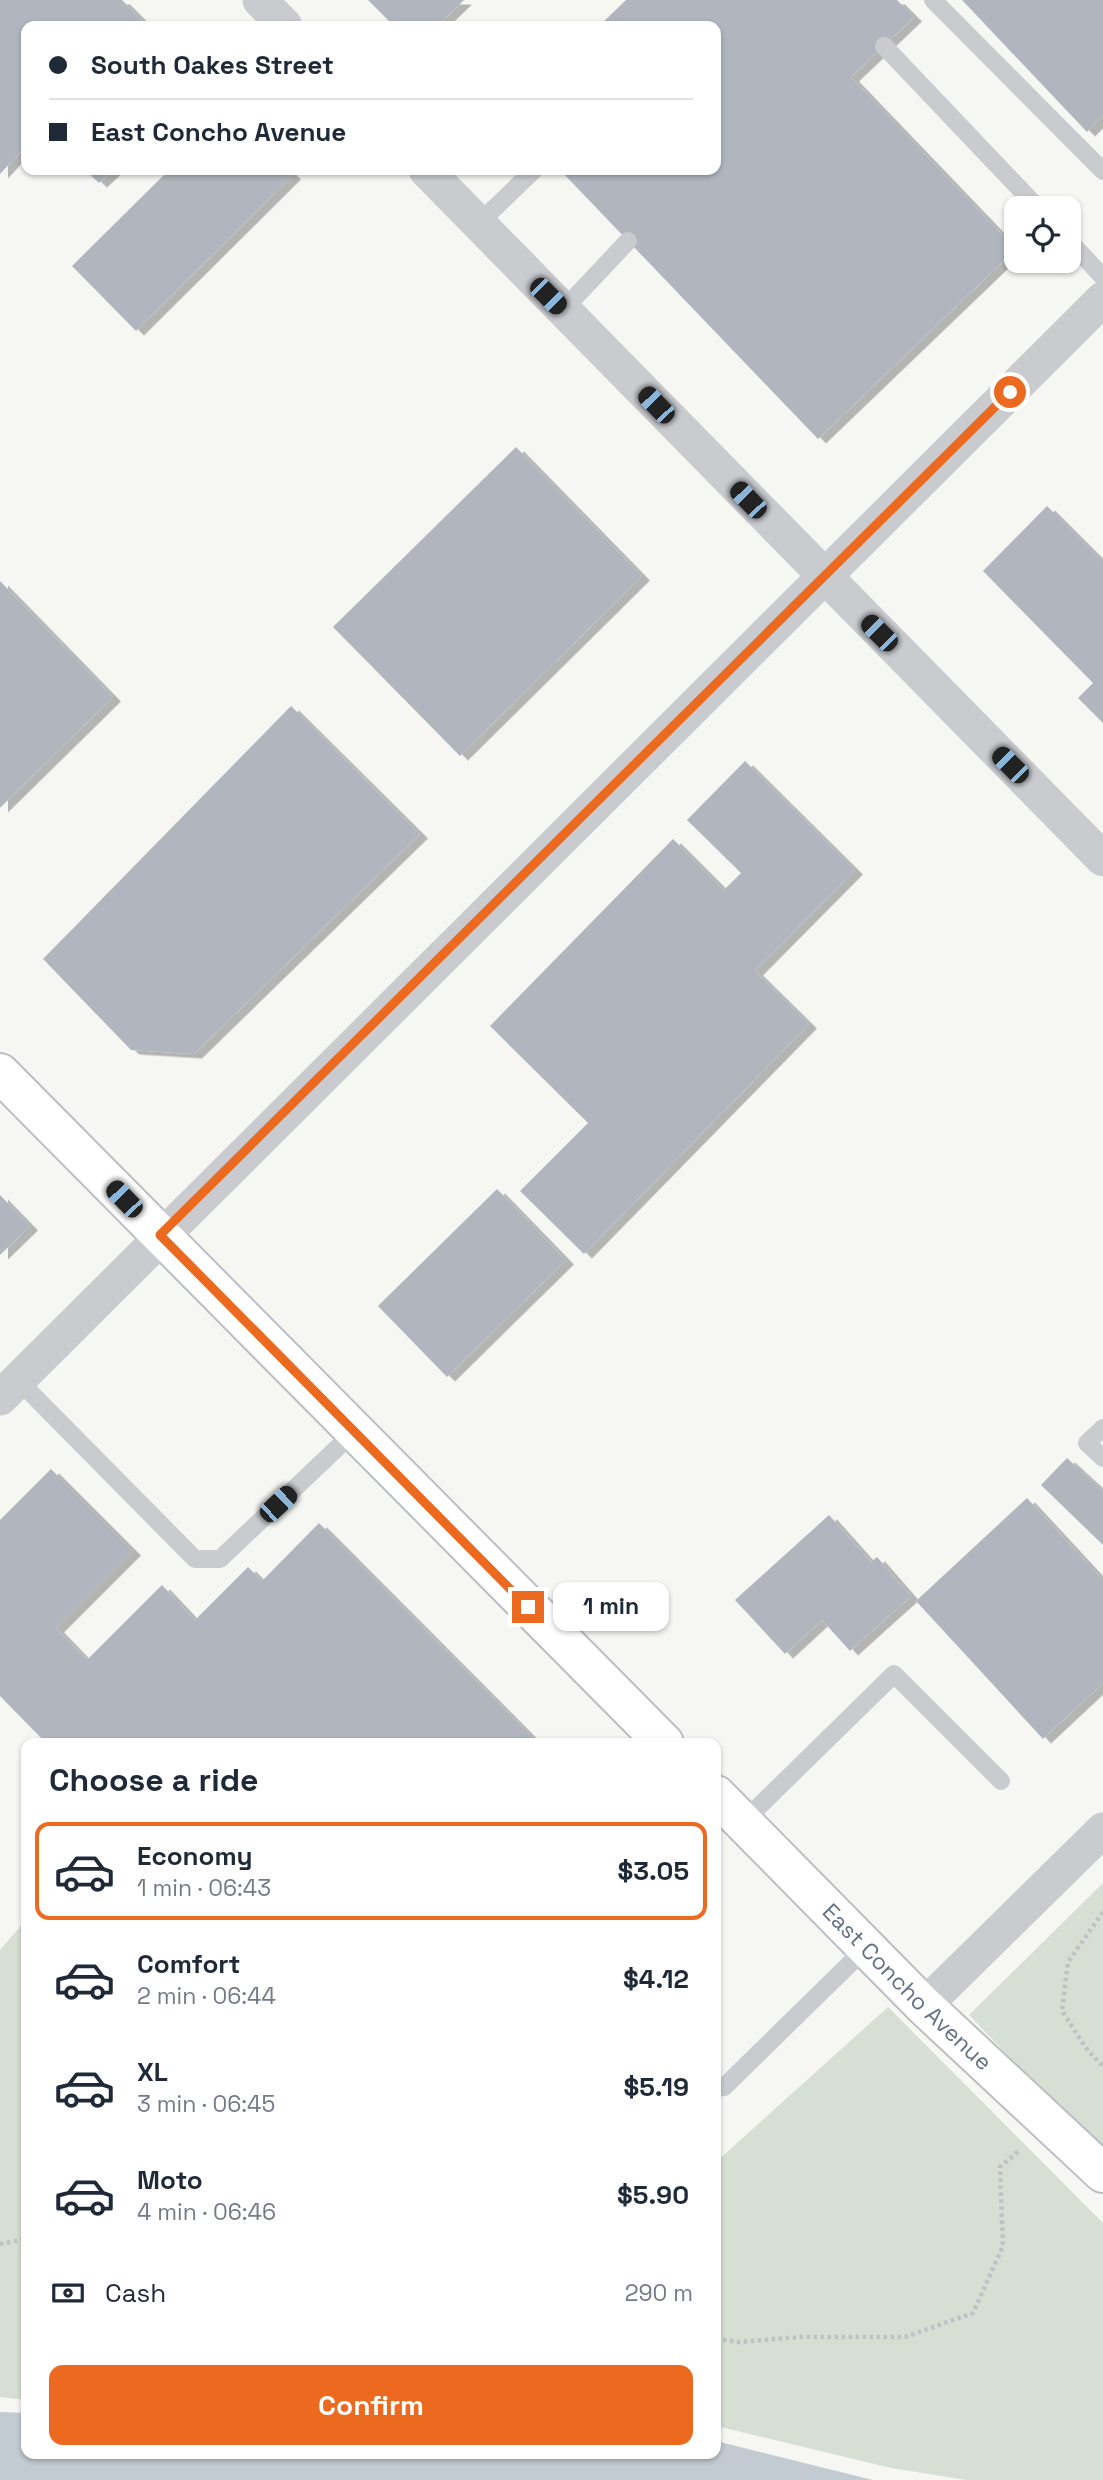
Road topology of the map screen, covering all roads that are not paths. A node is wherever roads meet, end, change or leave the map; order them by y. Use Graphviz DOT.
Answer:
graph roads {
  1 [pos="260,0"];
  2 [pos="933,0"];
  3 [pos="280,21"];
  4 [pos="884,46"];
  5 [pos="1103,171"];
  6 [pos="431,175"];
  7 [pos="529,175"];
  8 [pos="1027,196"];
  9 [pos="478,224"];
  10 [pos="628,241"];
  11 [pos="1081,254"];
  12 [pos="1103,277"];
  13 [pos="1103,299"];
  14 [pos="563,310"];
  15 [pos="823,577"];
  16 [pos="1103,859"];
  17 [pos="0,1073"];
  18 [pos="160,1235"];
  19 [pos="9,1389"];
  20 [pos="1103,1428"];
  21 [pos="354,1432"];
  22 [pos="1103,1458"];
  23 [pos="659,1738"];
  24 [pos="1001,1782"];
  25 [pos="721,1800"];
  26 [pos="743,1822"];
  27 [pos="1103,1830"];
  28 [pos="868,1946"];
  29 [pos="924,2006"];
  30 [pos="721,2087"];
  31 [pos="1103,2173"];
  1 -- 3 [label="street"];
  2 -- 5 [label="lane"];
  4 -- 8 [label="lane"];
  6 -- 9 [label="street"];
  7 -- 9 [label="lane"];
  9 -- 14 [label="street"];
  10 -- 14 [label="lane"];
  11 -- 12 [label="lane"];
  13 -- 15 [label="street"];
  14 -- 15 [label="street"];
  15 -- 16 [label="street"];
  15 -- 18 [label="street"];
  17 -- 18 [label="street"];
  18 -- 19 [label="street"];
  18 -- 21 [label="street"];
  19 -- 21 [label="lane"];
  20 -- 22 [label="lane"];
  21 -- 23 [label="street"];
  24 -- 26 [label="lane"];
  25 -- 26 [label="street, East Concho Avenue"];
  26 -- 28 [label="street, East Concho Avenue"];
  27 -- 29 [label="street"];
  28 -- 29 [label="street, East Concho Avenue"];
  28 -- 30 [label="lane"];
  29 -- 31 [label="street, East Concho Avenue"];
}
